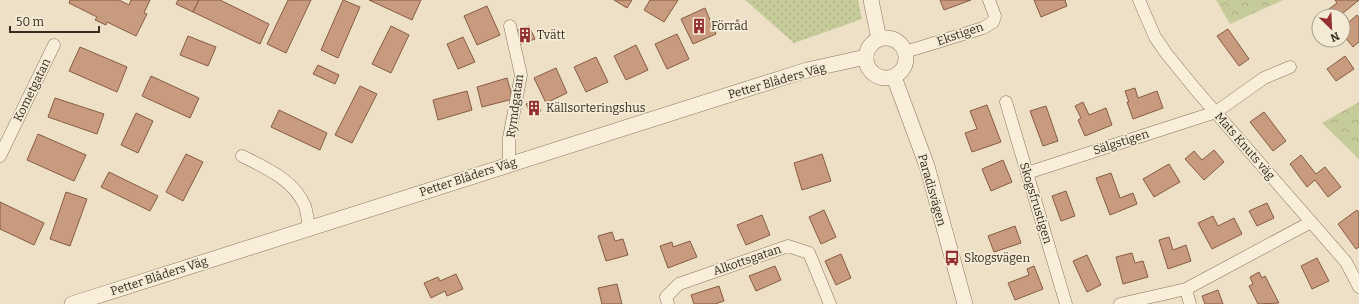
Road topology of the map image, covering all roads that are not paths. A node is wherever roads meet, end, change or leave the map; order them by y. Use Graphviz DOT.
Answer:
graph roads {
  1 [pos="871,0"];
  2 [pos="989,0"];
  3 [pos="1139,0"];
  4 [pos="510,26"];
  5 [pos="879,39"];
  6 [pos="54,45"];
  7 [pos="905,52"];
  8 [pos="866,57"];
  9 [pos="1290,67"];
  10 [pos="894,77"];
  11 [pos="1006,102"];
  12 [pos="1216,112"];
  13 [pos="0,156"];
  14 [pos="242,156"];
  15 [pos="509,164"];
  16 [pos="1027,173"];
  17 [pos="1311,222"];
  18 [pos="309,228"];
  19 [pos="1359,287"];
  20 [pos="1186,289"];
  21 [pos="72,304"];
  22 [pos="668,304"];
  23 [pos="830,304"];
  24 [pos="965,304"];
  25 [pos="1066,304"];
  26 [pos="1120,304"];
  27 [pos="1190,304"];
  1 -- 5 [label="street"];
  2 -- 7 [label="street, Ekstigen"];
  3 -- 12 [label="street, Mats Knuts väg"];
  4 -- 15 [label="street, Rymdgatan"];
  5 -- 7 [label="street"];
  5 -- 8 [label="street"];
  6 -- 13 [label="street, Kometgatan"];
  7 -- 10 [label="street"];
  8 -- 10 [label="street"];
  8 -- 15 [label="street, Petter Blåders Väg"];
  9 -- 12 [label="street, Sälgstigen"];
  10 -- 24 [label="street, Paradisvägen"];
  11 -- 16 [label="street, Skogsfrustigen"];
  12 -- 16 [label="street, Sälgstigen"];
  12 -- 17 [label="street, Mats Knuts väg"];
  14 -- 18 [label="street"];
  15 -- 18 [label="street, Petter Blåders Väg"];
  16 -- 25 [label="street, Skogsfrustigen"];
  17 -- 19 [label="street, Mats Knuts väg"];
  17 -- 20 [label="street"];
  18 -- 21 [label="street, Petter Blåders Väg"];
  20 -- 26 [label="street"];
  20 -- 27 [label="street"];
  22 -- 23 [label="street, Alkottsgatan"];
}
